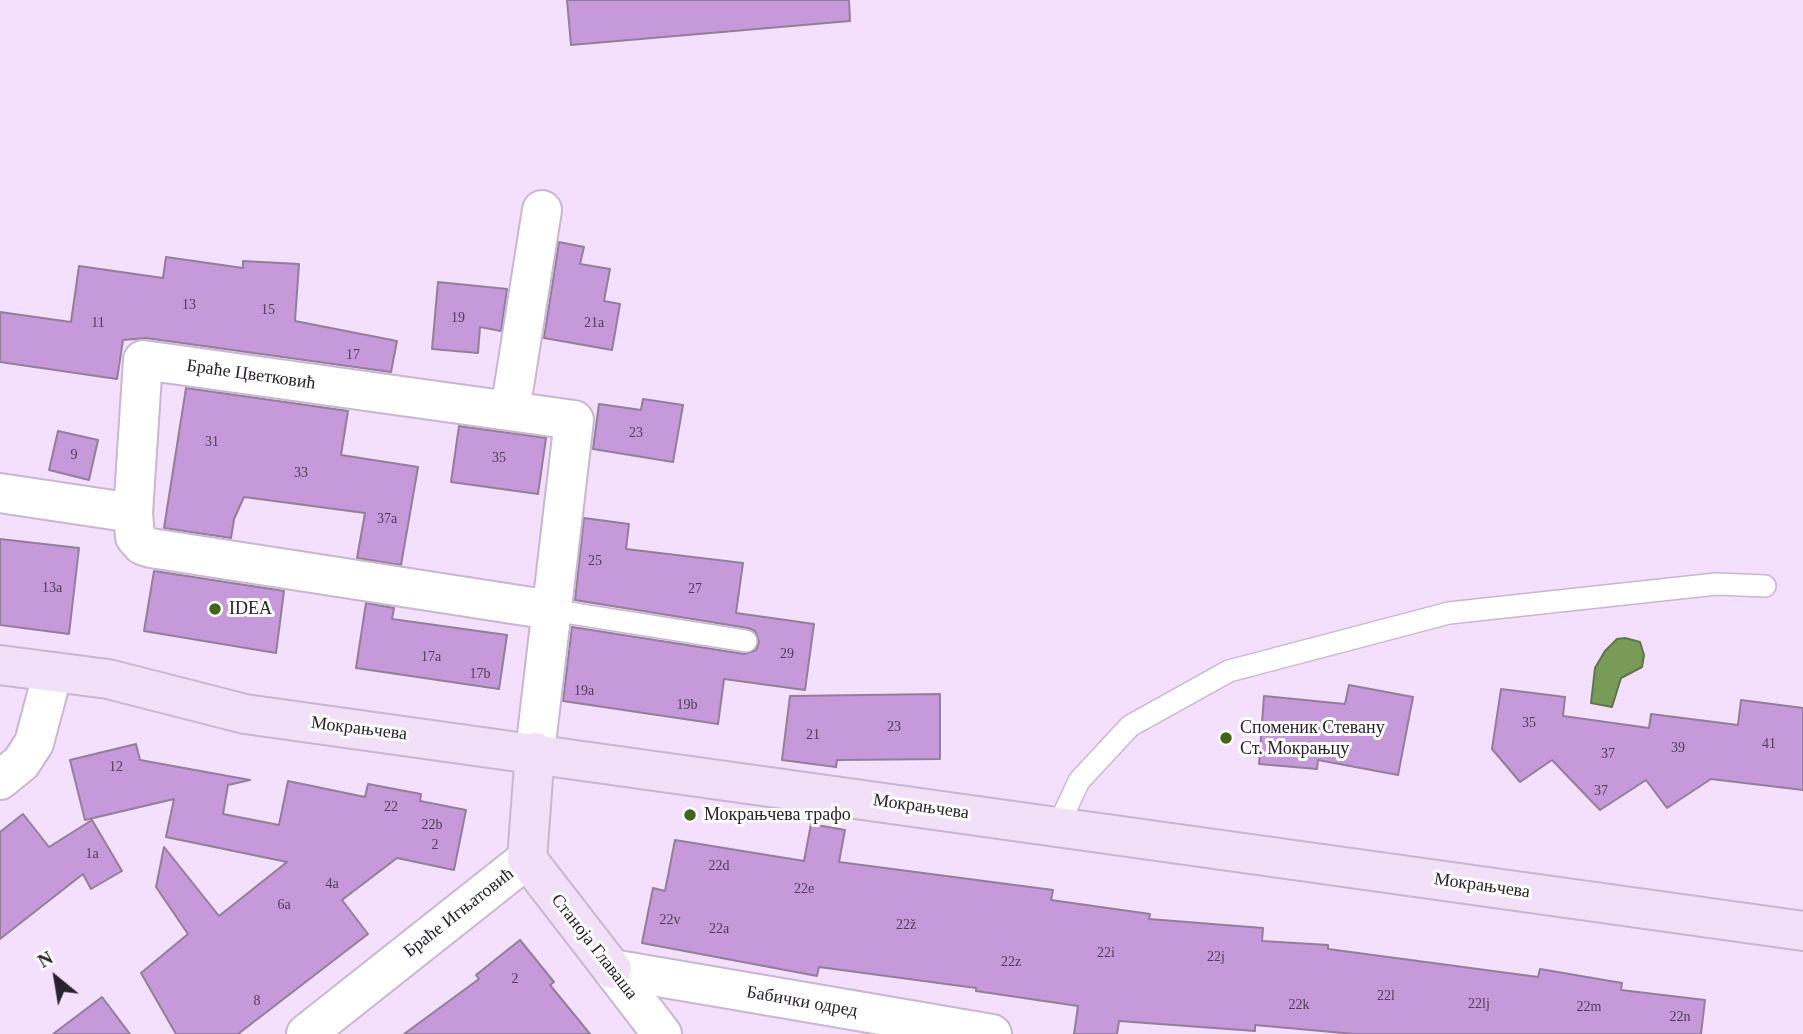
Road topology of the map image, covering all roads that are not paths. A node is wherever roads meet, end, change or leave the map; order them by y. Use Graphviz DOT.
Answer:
graph roads {
  1 [pos="542,210"];
  2 [pos="510,411"];
  3 [pos="0,493"];
  4 [pos="133,513"];
  5 [pos="1765,586"];
  6 [pos="551,610"];
  7 [pos="746,641"];
  8 [pos="0,664"];
  9 [pos="53,672"];
  10 [pos="535,752"];
  11 [pos="0,780"];
  12 [pos="1058,826"];
  13 [pos="527,859"];
  14 [pos="1803,931"];
  15 [pos="612,969"];
  16 [pos="306,1034"];
  17 [pos="663,1034"];
  18 [pos="992,1034"];
  1 -- 2 [label="street"];
  2 -- 4 [label="street, Браће Цветковић"];
  2 -- 6 [label="street"];
  3 -- 4 [label="street"];
  4 -- 6 [label="street, Браће Цветковић"];
  5 -- 12 [label="lane"];
  6 -- 7 [label="lane"];
  6 -- 10 [label="street"];
  8 -- 9 [label="street, Мокрањчева"];
  9 -- 10 [label="street, Мокрањчева"];
  9 -- 11 [label="street"];
  10 -- 12 [label="street, Мокрањчева"];
  10 -- 13 [label="street, Браће Игњатовић"];
  12 -- 14 [label="street, Мокрањчева"];
  13 -- 15 [label="street, Станоја Главаша"];
  13 -- 16 [label="street, Браће Игњатовић"];
  15 -- 17 [label="street, Станоја Главаша"];
  15 -- 18 [label="street, Бабички одред"];
}
